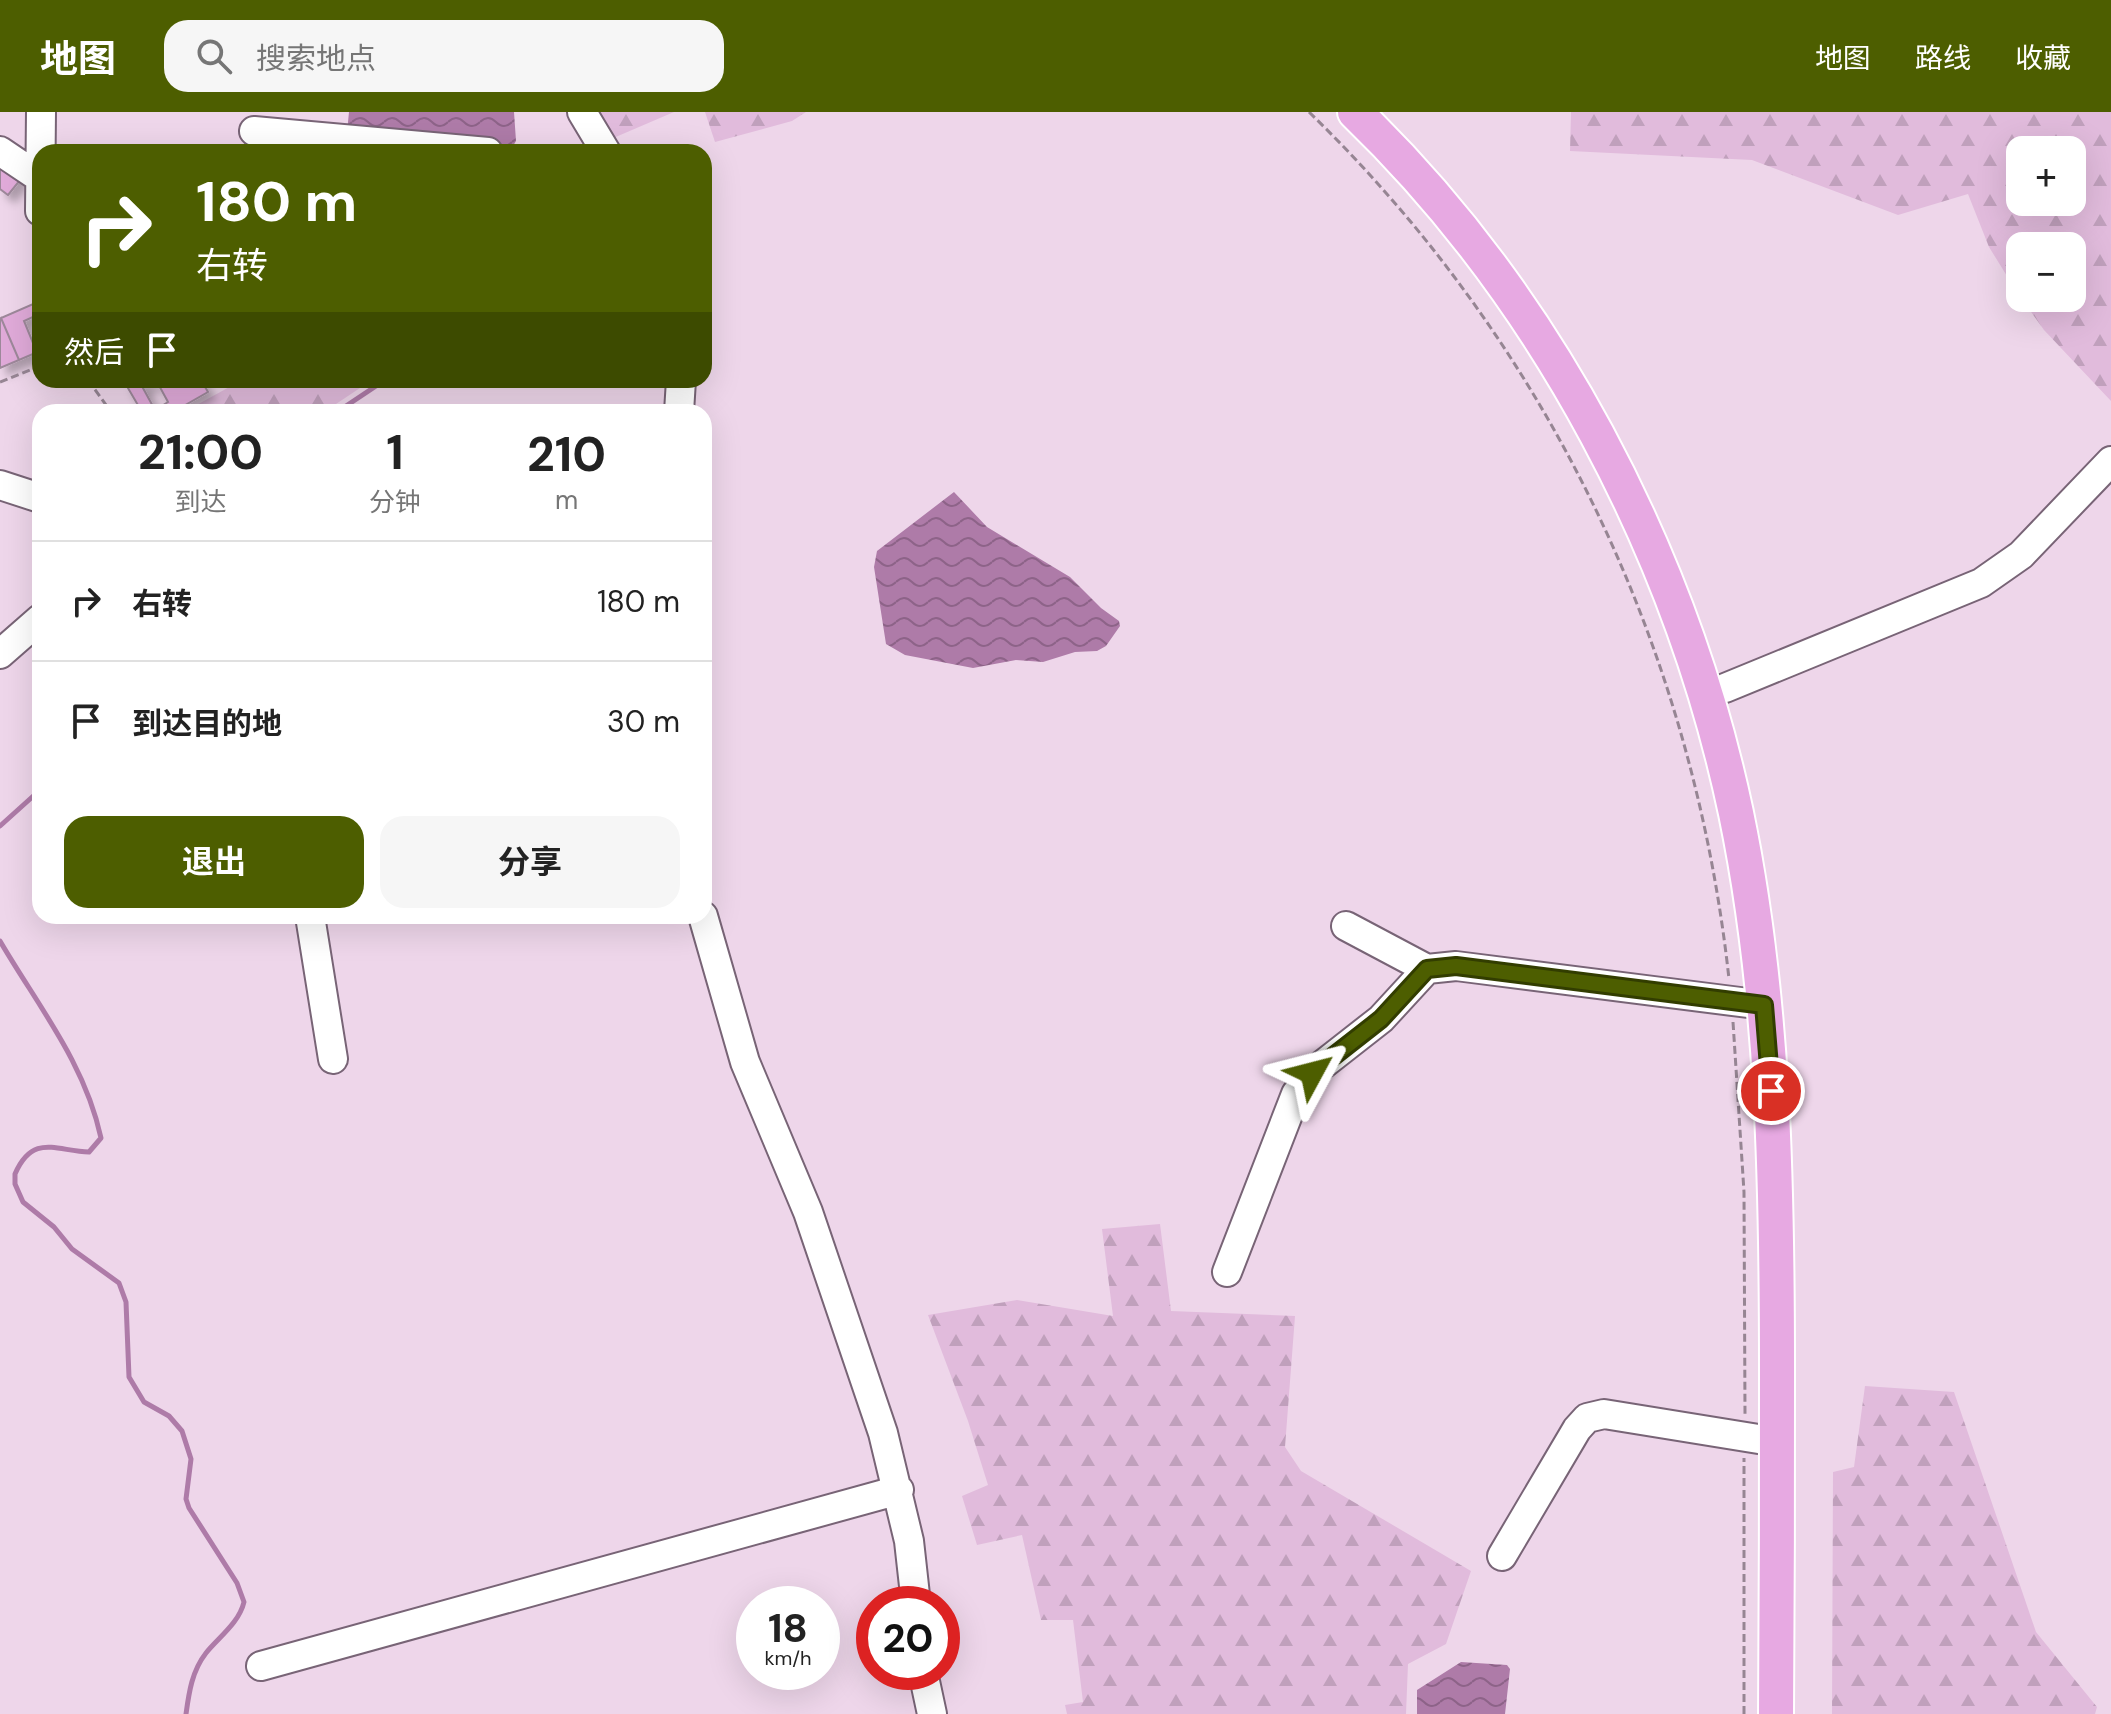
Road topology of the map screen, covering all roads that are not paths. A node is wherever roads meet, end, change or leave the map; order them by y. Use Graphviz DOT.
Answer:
graph roads {
  1 [pos="41,112"];
  2 [pos="582,112"];
  3 [pos="1355,112"];
  4 [pos="1386,112"];
  5 [pos="254,131"];
  6 [pos="41,144"];
  7 [pos="399,144"];
  8 [pos="601,144"];
  9 [pos="0,151"];
  10 [pos="32,173"];
  11 [pos="2111,461"];
  12 [pos="0,485"];
  13 [pos="32,495"];
  14 [pos="32,626"];
  15 [pos="0,654"];
  16 [pos="1725,688"];
  17 [pos="311,924"];
  18 [pos="705,924"];
  19 [pos="1346,926"];
  20 [pos="1427,969"];
  21 [pos="1748,1002"];
  22 [pos="333,1059"];
  23 [pos="1227,1272"];
  24 [pos="1761,1440"];
  25 [pos="899,1490"];
  26 [pos="1502,1556"];
  27 [pos="913,1586"];
  28 [pos="261,1666"];
  29 [pos="927,1690"];
  30 [pos="932,1714"];
  31 [pos="1776,1714"];
  32 [pos="1798,1714"];
  1 -- 6 [label="street"];
  2 -- 8 [label="street"];
  3 -- 21 [label="main road"];
  4 -- 16 [label="main road"];
  5 -- 7 [label="street"];
  9 -- 10 [label="street"];
  11 -- 16 [label="street"];
  12 -- 13 [label="street"];
  14 -- 15 [label="street"];
  16 -- 32 [label="main road"];
  17 -- 22 [label="street"];
  18 -- 25 [label="street"];
  19 -- 20 [label="street"];
  20 -- 21 [label="street"];
  20 -- 23 [label="street"];
  21 -- 24 [label="main road"];
  24 -- 26 [label="street"];
  24 -- 31 [label="main road"];
  25 -- 27 [label="street"];
  25 -- 28 [label="street"];
  29 -- 30 [label="street"];
}
